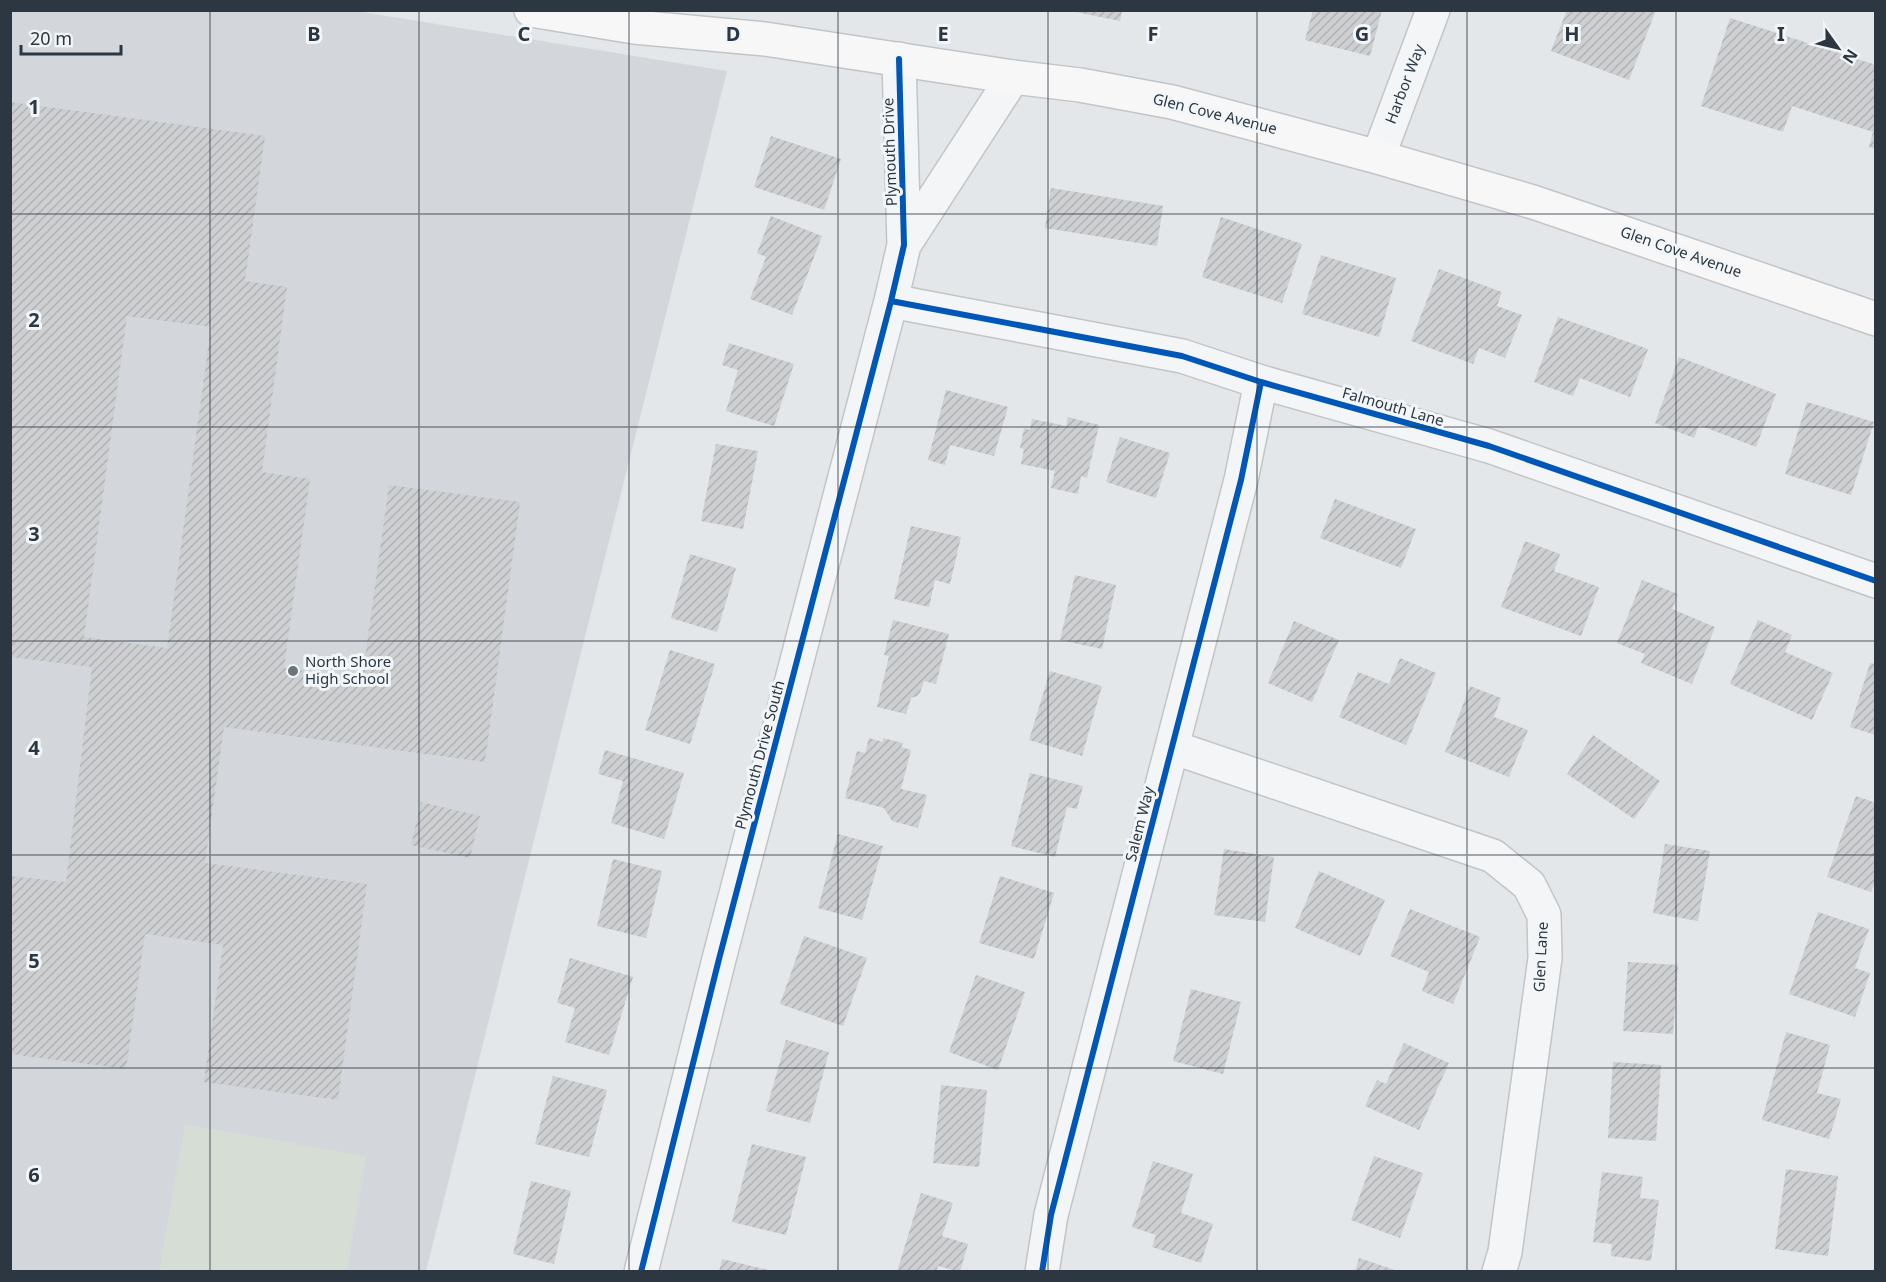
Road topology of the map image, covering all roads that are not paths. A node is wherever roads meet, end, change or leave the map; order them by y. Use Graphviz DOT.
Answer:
graph roads {
  1 [pos="531,10"];
  2 [pos="1433,10"];
  3 [pos="636,19"];
  4 [pos="899,59"];
  5 [pos="1013,77"];
  6 [pos="1378,157"];
  7 [pos="904,244"];
  8 [pos="891,301"];
  9 [pos="1875,320"];
  10 [pos="1262,382"];
  11 [pos="1875,581"];
  12 [pos="1172,747"];
  13 [pos="641,1272"];
  14 [pos="1042,1272"];
  15 [pos="1499,1272"];
  1 -- 3 [label="main road, Glen Cove Avenue"];
  2 -- 6 [label="street, Harbor Way"];
  3 -- 4 [label="main road, Glen Cove Avenue"];
  4 -- 5 [label="main road, Glen Cove Avenue"];
  4 -- 7 [label="street, Plymouth Drive"];
  5 -- 6 [label="main road, Glen Cove Avenue"];
  5 -- 7 [label="street"];
  6 -- 9 [label="main road, Glen Cove Avenue"];
  7 -- 8 [label="street, Plymouth Drive South"];
  8 -- 10 [label="street, Falmouth Lane"];
  8 -- 13 [label="street, Plymouth Drive South"];
  10 -- 11 [label="street, Falmouth Lane"];
  10 -- 12 [label="street, Salem Way"];
  12 -- 14 [label="street, Salem Way"];
  12 -- 15 [label="street, Glen Lane"];
}
